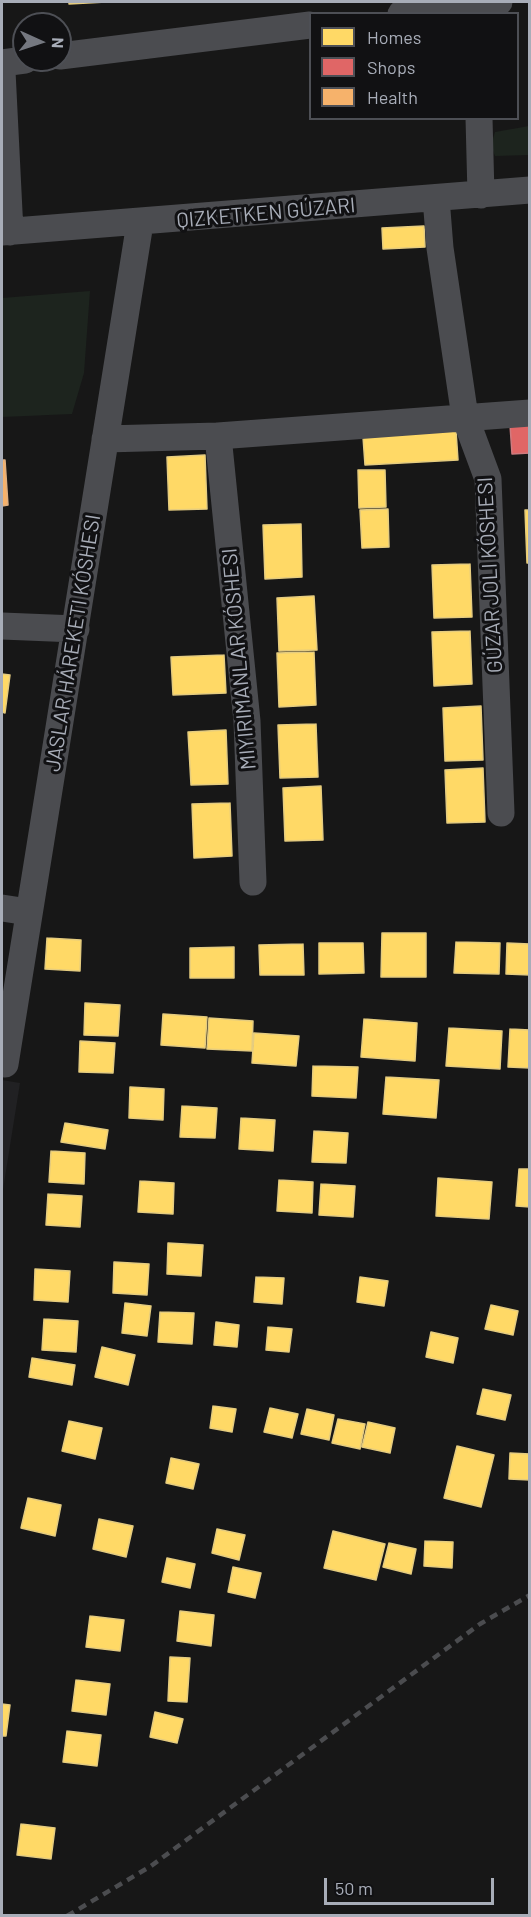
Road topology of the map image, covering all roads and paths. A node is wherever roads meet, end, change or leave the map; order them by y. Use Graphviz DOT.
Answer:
graph roads {
  1 [pos="497,2"];
  2 [pos="417,12"];
  3 [pos="309,25"];
  4 [pos="72,55"];
  5 [pos="2,71"];
  6 [pos="479,120"];
  7 [pos="530,190"];
  8 [pos="481,195"];
  9 [pos="436,198"];
  10 [pos="140,223"];
  11 [pos="6,232"];
  12 [pos="530,413"];
  13 [pos="465,417"];
  14 [pos="218,436"];
  15 [pos="105,439"];
  16 [pos="2,626"];
  17 [pos="76,629"];
  18 [pos="501,813"];
  19 [pos="253,882"];
  20 [pos="15,910"];
  21 [pos="5,1064"];
  1 -- 2 [label="street"];
  3 -- 4 [label="street"];
  5 -- 11 [label="street"];
  6 -- 8 [label="street"];
  7 -- 8 [label="street"];
  8 -- 9 [label="street"];
  9 -- 10 [label="street"];
  9 -- 13 [label="street"];
  10 -- 11 [label="street"];
  10 -- 15 [label="street, JASLAR HÁREKETI KÓSHESI"];
  12 -- 13 [label="street"];
  13 -- 14 [label="street"];
  13 -- 18 [label="street"];
  14 -- 15 [label="street"];
  14 -- 19 [label="street, MIYIRIMANLAR KÓSHESI"];
  15 -- 17 [label="street, JASLAR HÁREKETI KÓSHESI"];
  16 -- 17 [label="street"];
  17 -- 20 [label="street, JASLAR HÁREKETI KÓSHESI"];
  20 -- 21 [label="street, JASLAR HÁREKETI KÓSHESI"];
}
